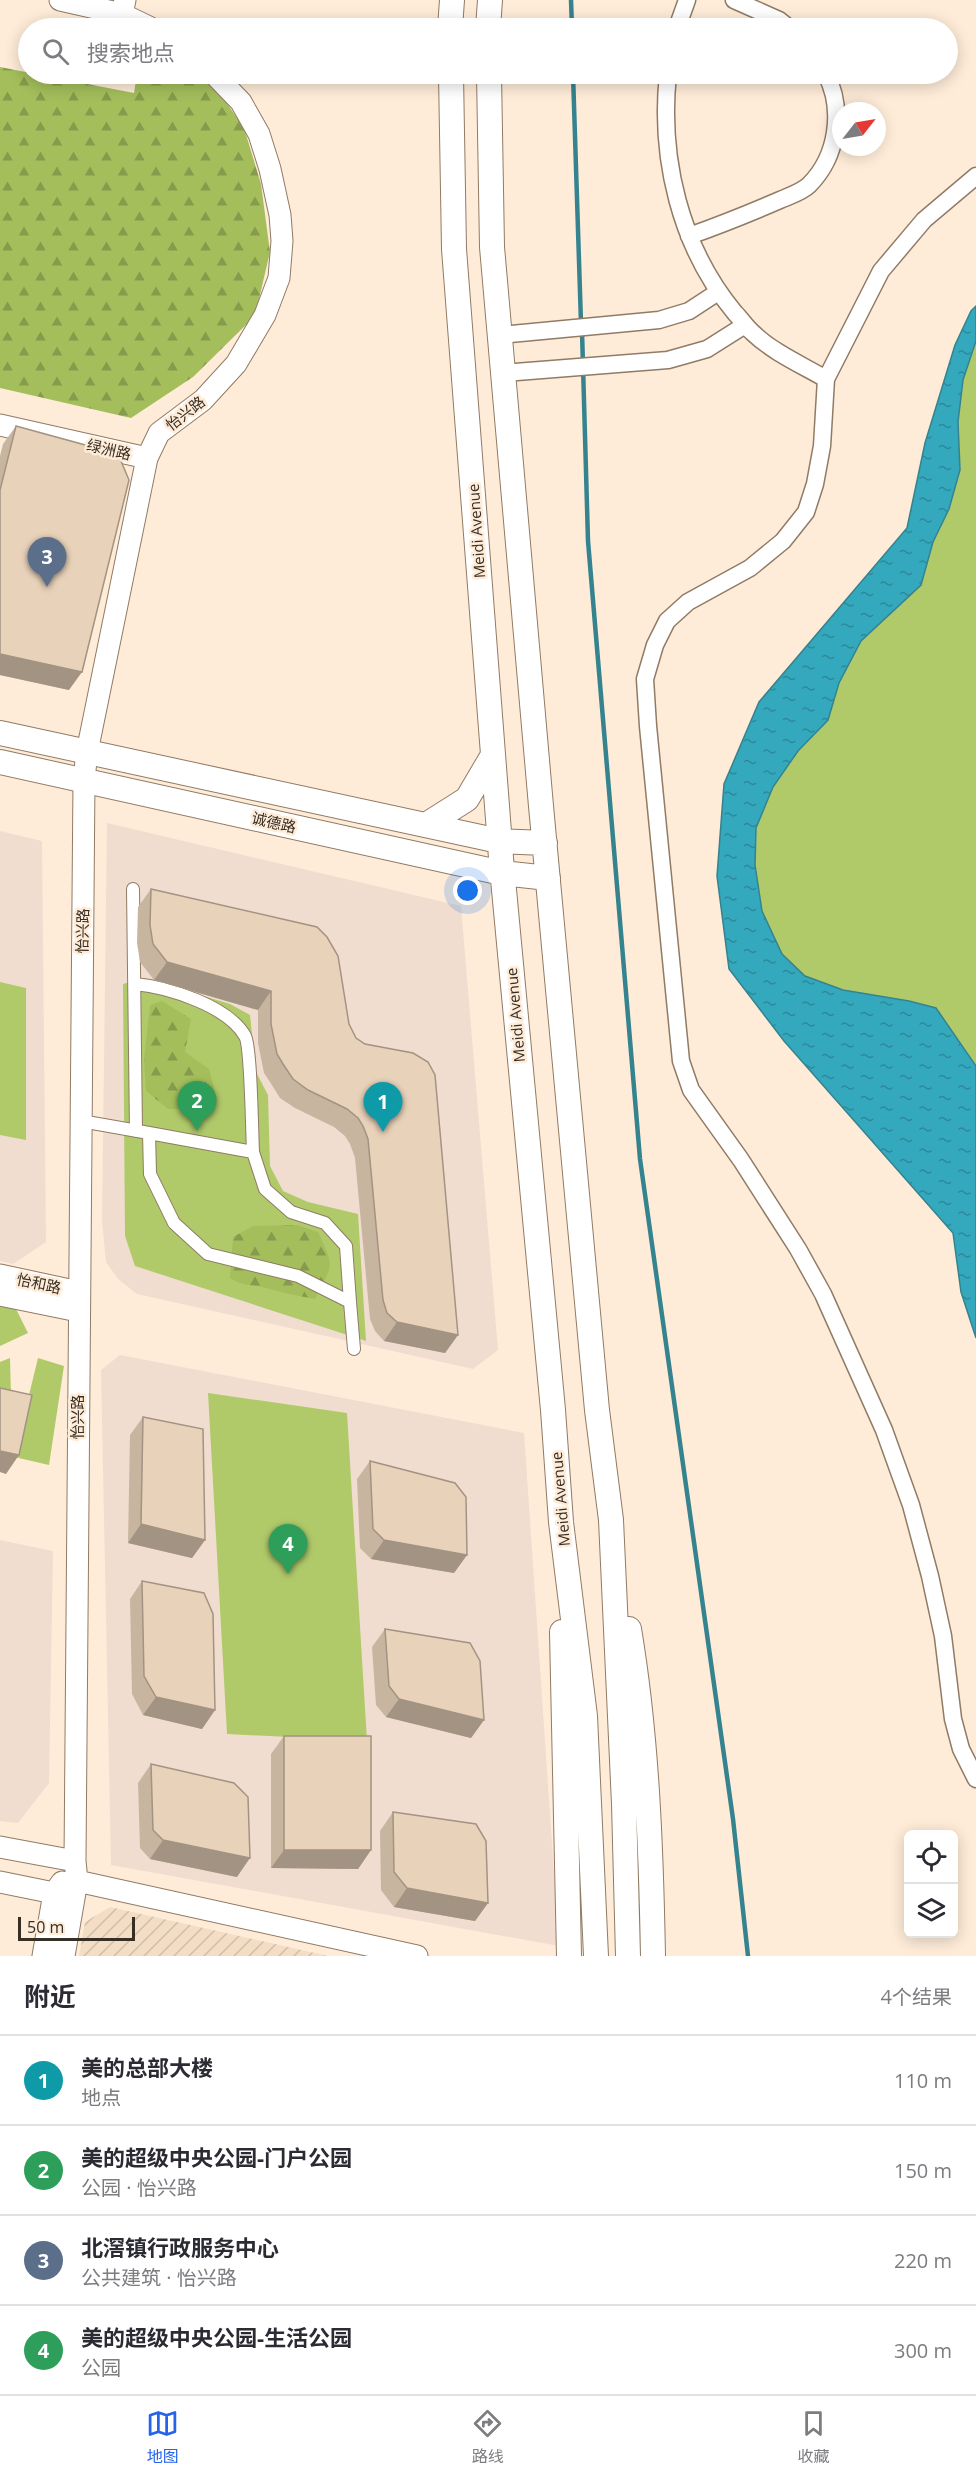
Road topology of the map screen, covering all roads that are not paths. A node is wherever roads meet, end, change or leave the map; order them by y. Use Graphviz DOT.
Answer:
graph roads {
  1 [pos="60,0"];
  2 [pos="452,0"];
  3 [pos="490,0"];
  4 [pos="687,0"];
  5 [pos="734,0"];
  6 [pos="123,7"];
  7 [pos="138,18"];
  8 [pos="451,18"];
  9 [pos="489,18"];
  10 [pos="681,18"];
  11 [pos="774,18"];
  12 [pos="224,84"];
  13 [pos="451,84"];
  14 [pos="489,84"];
  15 [pos="668,84"];
  16 [pos="830,84"];
  17 [pos="976,176"];
  18 [pos="689,236"];
  19 [pos="718,292"];
  20 [pos="746,325"];
  21 [pos="500,335"];
  22 [pos="503,373"];
  23 [pos="826,379"];
  24 [pos="0,425"];
  25 [pos="147,458"];
  26 [pos="0,733"];
  27 [pos="87,752"];
  28 [pos="493,755"];
  29 [pos="0,762"];
  30 [pos="84,779"];
  31 [pos="426,825"];
  32 [pos="499,841"];
  33 [pos="545,843"];
  34 [pos="502,873"];
  35 [pos="548,878"];
  36 [pos="133,888"];
  37 [pos="135,984"];
  38 [pos="81,1121"];
  39 [pos="136,1131"];
  40 [pos="149,1133"];
  41 [pos="253,1152"];
  42 [pos="0,1275"];
  43 [pos="0,1295"];
  44 [pos="79,1301"];
  45 [pos="350,1302"];
  46 [pos="354,1349"];
  47 [pos="611,1520"];
  48 [pos="561,1522"];
  49 [pos="976,1779"];
  50 [pos="0,1847"];
  51 [pos="76,1871"];
  52 [pos="0,1882"];
  53 [pos="54,1893"];
  54 [pos="43,1956"];
  55 [pos="64,1956"];
  56 [pos="417,1956"];
  57 [pos="569,1956"];
  58 [pos="596,1956"];
  59 [pos="628,1956"];
  60 [pos="653,1956"];
  1 -- 6 [label="street"];
  2 -- 8 [label="main road"];
  3 -- 9 [label="main road"];
  4 -- 10 [label="street"];
  5 -- 11 [label="street"];
  6 -- 7 [label="street"];
  12 -- 25 [label="street, 怡兴路"];
  13 -- 28 [label="main road, Meidi Avenue"];
  14 -- 21 [label="main road"];
  15 -- 18 [label="street"];
  16 -- 18 [label="street"];
  17 -- 23 [label="street"];
  18 -- 19 [label="street"];
  19 -- 20 [label="street"];
  19 -- 21 [label="street"];
  20 -- 22 [label="street"];
  20 -- 23 [label="street"];
  21 -- 22 [label="main road"];
  22 -- 33 [label="main road"];
  23 -- 49 [label="street"];
  24 -- 25 [label="street, 绿洲路"];
  25 -- 27 [label="street, 怡兴路"];
  26 -- 27 [label="main road, 诚德路"];
  27 -- 30 [label="street, 怡兴路"];
  27 -- 31 [label="main road, 诚德路"];
  28 -- 31 [label="main road"];
  28 -- 32 [label="main road, Meidi Avenue"];
  29 -- 30 [label="main road, 诚德路"];
  30 -- 34 [label="main road, 诚德路"];
  30 -- 38 [label="street, 怡兴路"];
  31 -- 32 [label="main road, 诚德路"];
  32 -- 33 [label="main road, 诚德路"];
  32 -- 34 [label="main road, Meidi Avenue"];
  33 -- 35 [label="main road"];
  34 -- 35 [label="main road, 诚德路"];
  34 -- 48 [label="main road, Meidi Avenue"];
  35 -- 47 [label="main road"];
  36 -- 37 [label="street"];
  37 -- 39 [label="street"];
  37 -- 41 [label="street"];
  38 -- 39 [label="street"];
  38 -- 44 [label="street, 怡兴路"];
  39 -- 40 [label="street"];
  40 -- 41 [label="street"];
  40 -- 45 [label="street"];
  41 -- 45 [label="street"];
  42 -- 44 [label="street, 怡和路"];
  43 -- 44 [label="street, 怡和路"];
  44 -- 51 [label="street, 怡兴路"];
  45 -- 46 [label="street"];
  47 -- 59 [label="main road"];
  47 -- 60 [label="main road"];
  48 -- 57 [label="main road"];
  48 -- 58 [label="main road, Meidi Avenue"];
  50 -- 51 [label="street"];
  51 -- 53 [label="street"];
  51 -- 55 [label="street, 怡兴路"];
  51 -- 56 [label="street"];
  52 -- 53 [label="street"];
  53 -- 54 [label="street"];
}
